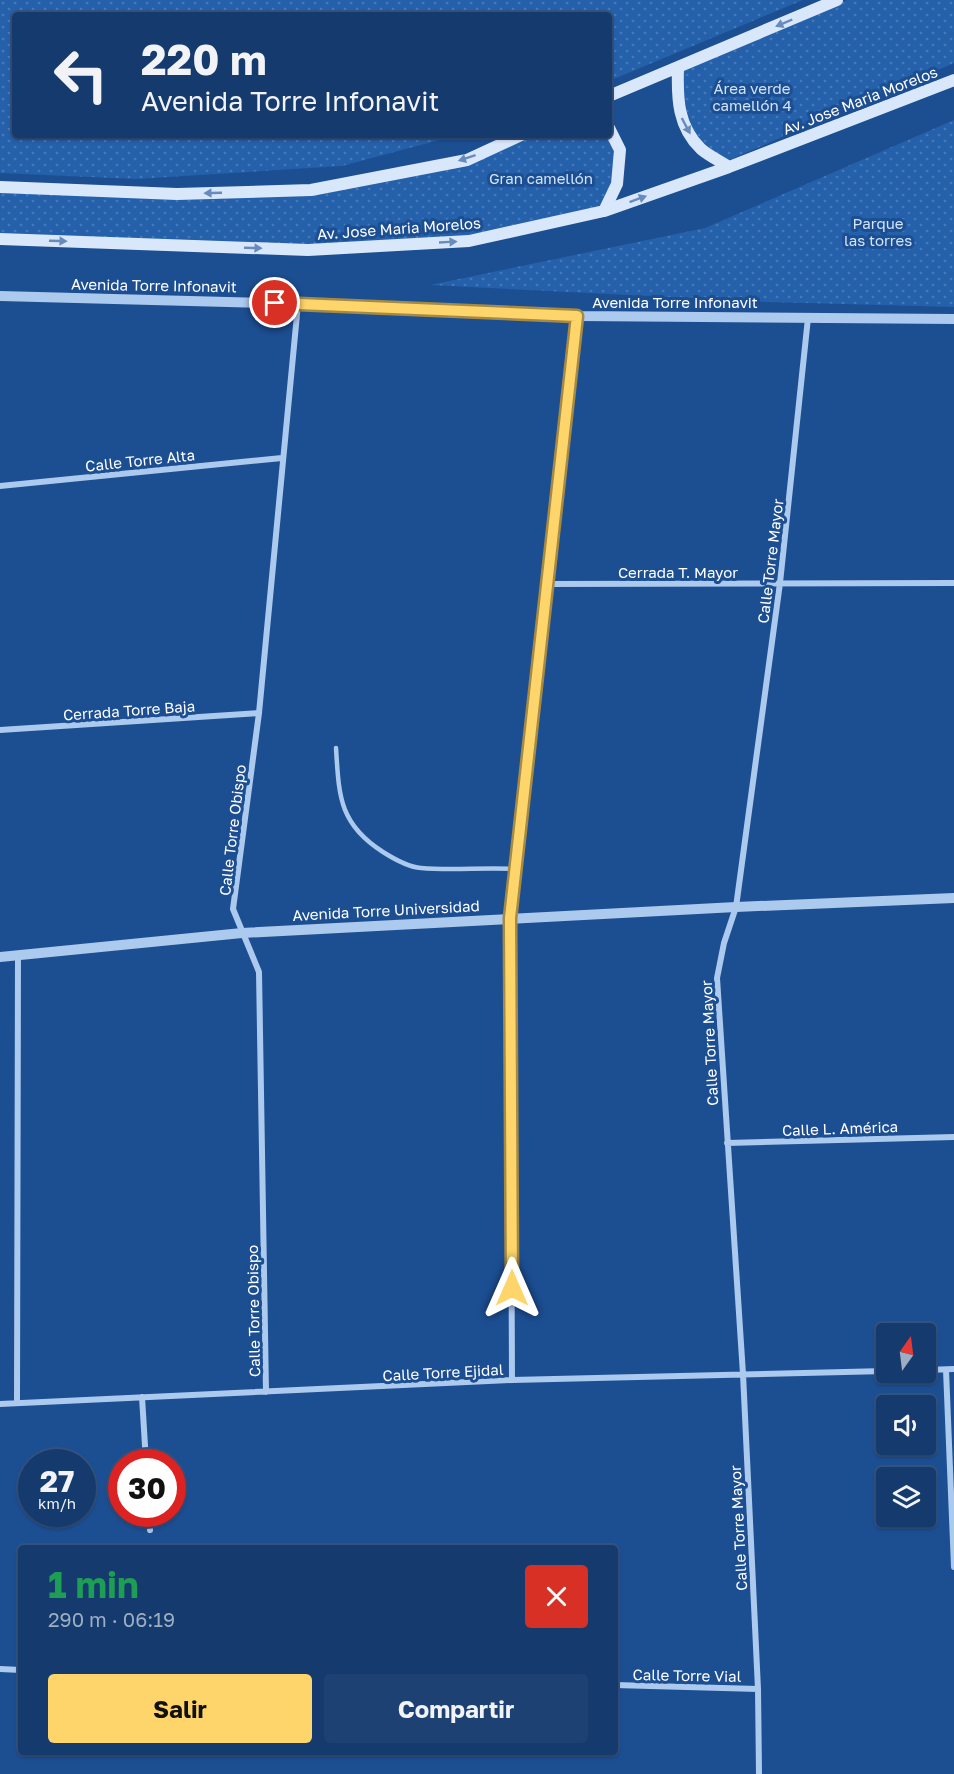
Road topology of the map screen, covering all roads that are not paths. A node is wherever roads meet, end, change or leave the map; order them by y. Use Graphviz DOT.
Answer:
graph roads {
  1 [pos="837,0"];
  2 [pos="678,69"];
  3 [pos="954,80"];
  4 [pos="612,95"];
  5 [pos="612,134"];
  6 [pos="515,138"];
  7 [pos="729,167"];
  8 [pos="0,187"];
  9 [pos="604,211"];
  10 [pos="0,239"];
  11 [pos="0,296"];
  12 [pos="298,303"];
  13 [pos="577,316"];
  14 [pos="808,318"];
  15 [pos="954,319"];
  16 [pos="282,458"];
  17 [pos="0,486"];
  18 [pos="954,583"];
  19 [pos="546,584"];
  20 [pos="780,584"];
  21 [pos="259,713"];
  22 [pos="0,730"];
  23 [pos="336,748"];
  24 [pos="514,869"];
  25 [pos="954,898"];
  26 [pos="736,907"];
  27 [pos="510,918"];
  28 [pos="242,933"];
  29 [pos="18,955"];
  30 [pos="0,957"];
  31 [pos="954,1137"];
  32 [pos="727,1143"];
  33 [pos="954,1369"];
  34 [pos="936,1370"];
  35 [pos="946,1370"];
  36 [pos="876,1371"];
  37 [pos="743,1374"];
  38 [pos="512,1380"];
  39 [pos="266,1392"];
  40 [pos="142,1397"];
  41 [pos="17,1403"];
  42 [pos="0,1404"];
  43 [pos="145,1449"];
  44 [pos="150,1527"];
  45 [pos="150,1530"];
  46 [pos="954,1567"];
  47 [pos="0,1669"];
  48 [pos="18,1670"];
  49 [pos="618,1685"];
  50 [pos="758,1689"];
  51 [pos="759,1774"];
  1 -- 2 [label="main road, one-way"];
  2 -- 4 [label="main road"];
  2 -- 7 [label="main road, one-way"];
  3 -- 7 [label="main road, Av. Jose Maria Morelos"];
  5 -- 9 [label="main road"];
  6 -- 8 [label="main road, one-way"];
  9 -- 7 [label="main road, Av. Jose Maria Morelos, one-way"];
  10 -- 9 [label="main road, Av. Jose Maria Morelos, one-way"];
  11 -- 12 [label="street, Avenida Torre Infonavit"];
  12 -- 13 [label="street, Avenida Torre Infonavit"];
  12 -- 16 [label="street, Calle Torre Obispo"];
  13 -- 14 [label="street, Avenida Torre Infonavit"];
  13 -- 19 [label="street"];
  14 -- 15 [label="street, Avenida Torre Infonavit"];
  14 -- 20 [label="street, Calle Torre Mayor"];
  16 -- 17 [label="street, Calle Torre Alta"];
  16 -- 21 [label="street, Calle Torre Obispo"];
  18 -- 20 [label="street, Cerrada T. Mayor"];
  19 -- 20 [label="street, Cerrada T. Mayor"];
  19 -- 24 [label="street"];
  20 -- 26 [label="street, Calle Torre Mayor"];
  21 -- 22 [label="street, Cerrada Torre Baja"];
  21 -- 28 [label="street, Calle Torre Obispo"];
  23 -- 24 [label="lane"];
  24 -- 27 [label="street"];
  25 -- 26 [label="street, Avenida Torre Universidad"];
  26 -- 27 [label="street, Avenida Torre Universidad"];
  26 -- 32 [label="street, Calle Torre Mayor"];
  27 -- 28 [label="street, Avenida Torre Universidad"];
  27 -- 38 [label="street"];
  28 -- 29 [label="street, Avenida Torre Universidad"];
  28 -- 39 [label="street, Calle Torre Obispo"];
  29 -- 30 [label="street, Avenida Torre Universidad"];
  29 -- 41 [label="street"];
  31 -- 32 [label="street, Calle L. América"];
  32 -- 37 [label="street, Calle Torre Mayor"];
  33 -- 35 [label="street"];
  34 -- 35 [label="street"];
  35 -- 46 [label="street"];
  36 -- 37 [label="street, Calle Torre Ejidal"];
  37 -- 38 [label="street, Calle Torre Ejidal"];
  37 -- 50 [label="street, Calle Torre Mayor"];
  38 -- 39 [label="street, Calle Torre Ejidal"];
  39 -- 40 [label="street, Calle Torre Ejidal"];
  40 -- 41 [label="street, Calle Torre Ejidal"];
  40 -- 43 [label="street"];
  41 -- 42 [label="street, Calle Torre Ejidal"];
  44 -- 45 [label="street"];
  47 -- 48 [label="street"];
  49 -- 50 [label="street, Calle Torre Vial"];
  50 -- 51 [label="street, Calle Torre Mayor"];
}
